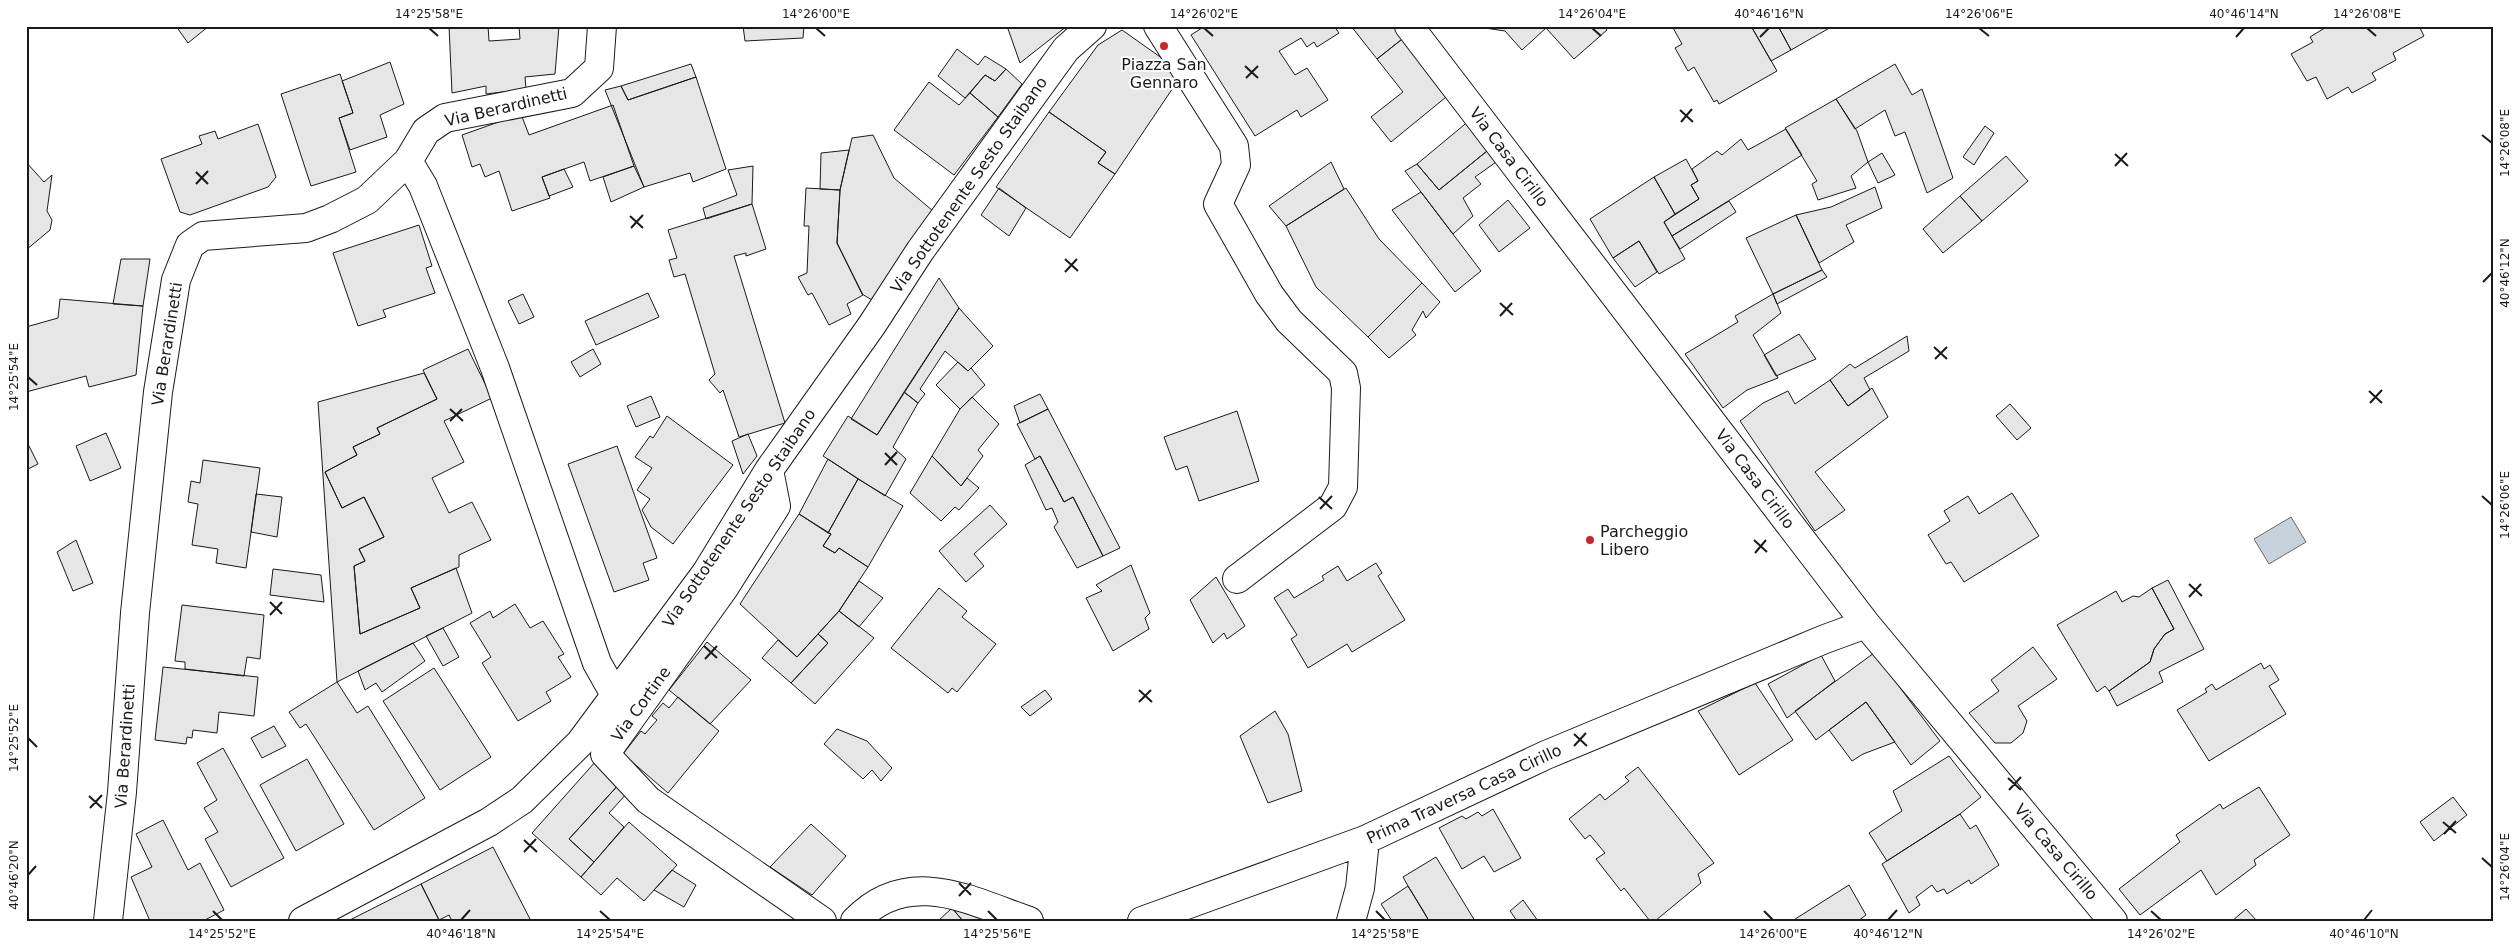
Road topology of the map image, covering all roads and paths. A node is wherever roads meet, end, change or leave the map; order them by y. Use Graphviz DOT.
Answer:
graph roads {
  1 [pos="602,26"];
  2 [pos="1092,26"];
  3 [pos="1158,26"];
  4 [pos="1409,26"];
  5 [pos="408,161"];
  6 [pos="770,470"];
  7 [pos="1237,579"];
  8 [pos="1866,624"];
  9 [pos="615,696"];
  10 [pos="1364,840"];
  11 [pos="108,921"];
  12 [pos="303,921"];
  13 [pos="822,921"];
  14 [pos="855,921"];
  15 [pos="1029,921"];
  16 [pos="1142,921"];
  17 [pos="1351,921"];
  18 [pos="2113,921"];
  1 -- 5 [label="street, Via Berardinetti"];
  2 -- 6 [label="street, Via Sottotenente Sesto Staibano"];
  3 -- 7 [label="street"];
  4 -- 8 [label="street, Via Casa Cirillo"];
  5 -- 9 [label="street"];
  5 -- 11 [label="street, Via Berardinetti"];
  6 -- 9 [label="street, Via Sottotenente Sesto Staibano"];
  6 -- 13 [label="street, Via Cortine"];
  8 -- 10 [label="street, Prima Traversa Casa Cirillo"];
  8 -- 18 [label="street, Via Casa Cirillo"];
  9 -- 12 [label="street, Via Sottotenente Sesto Staibano"];
  10 -- 16 [label="street, Prima Traversa Casa Cirillo"];
  10 -- 17 [label="street"];
  14 -- 15 [label="street"];
}
